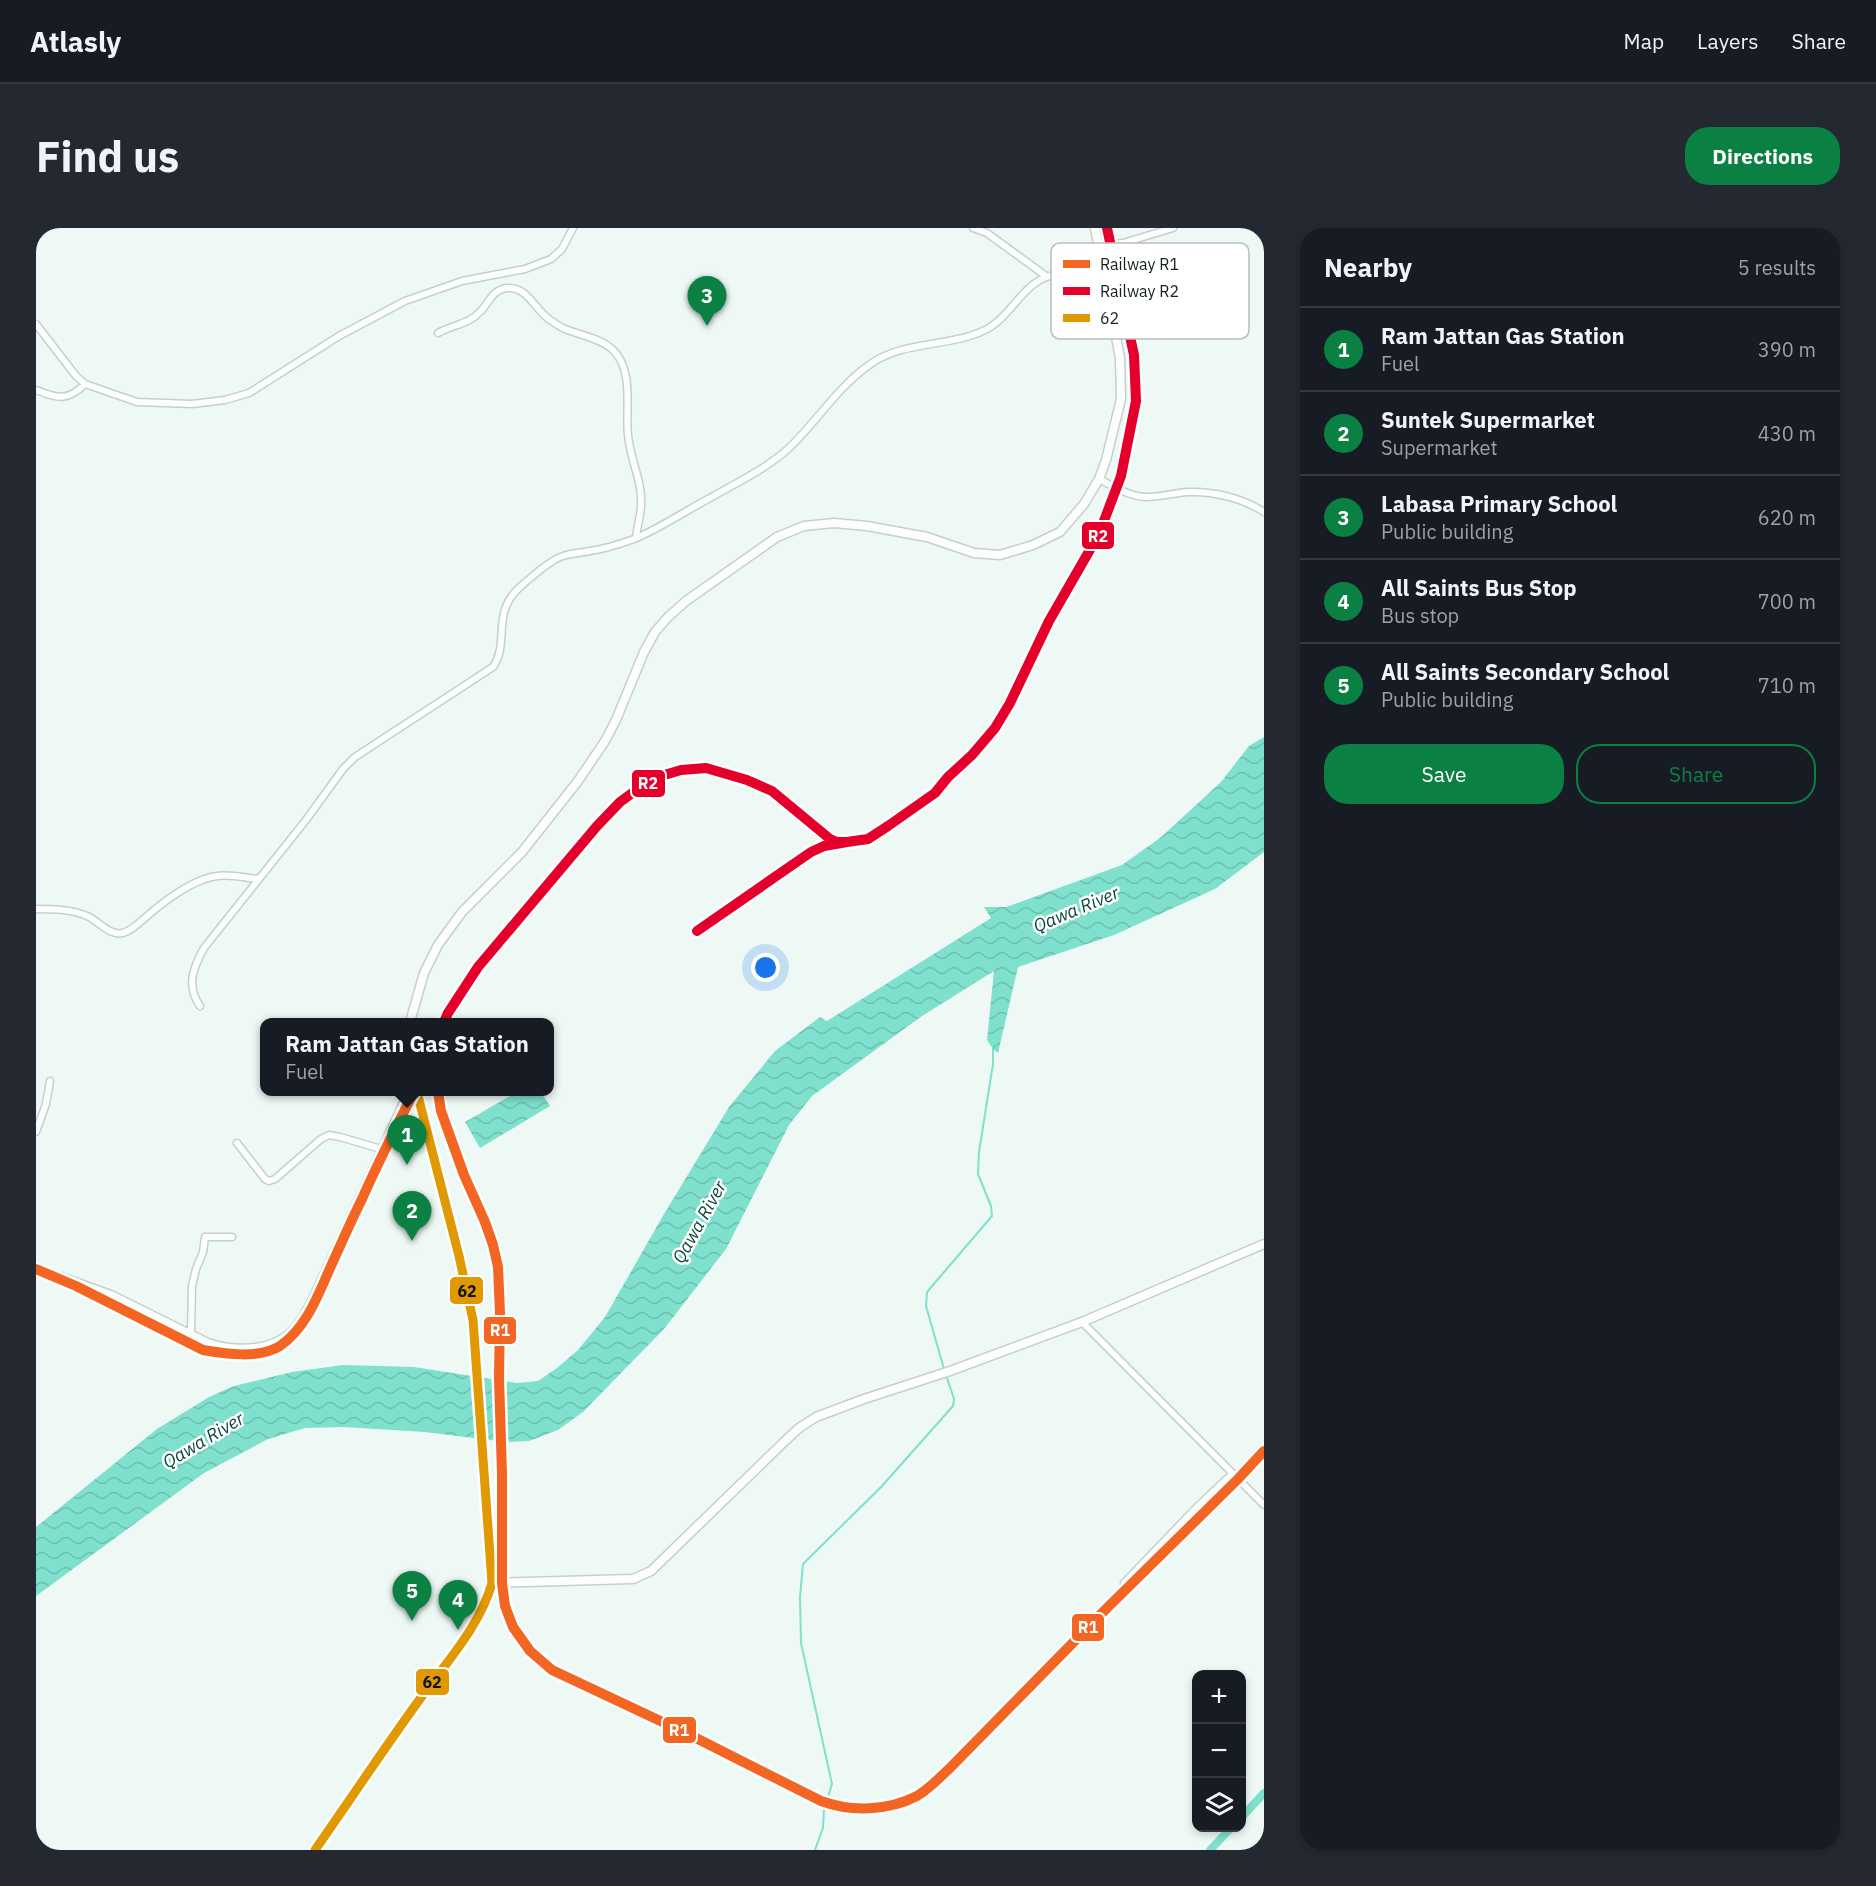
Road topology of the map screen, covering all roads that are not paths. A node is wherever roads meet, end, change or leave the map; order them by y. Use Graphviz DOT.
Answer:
graph roads {
  1 [pos="573,228"];
  2 [pos="973,228"];
  3 [pos="1095,228"];
  4 [pos="1173,228"];
  5 [pos="1098,243"];
  6 [pos="1123,243"];
  7 [pos="1046,276"];
  8 [pos="1051,276"];
  9 [pos="36,324"];
  10 [pos="438,333"];
  11 [pos="1116,339"];
  12 [pos="85,384"];
  13 [pos="36,390"];
  14 [pos="1099,479"];
  15 [pos="1264,512"];
  16 [pos="636,538"];
  17 [pos="259,879"];
  18 [pos="36,909"];
  19 [pos="200,1006"];
  20 [pos="411,1018"];
  21 [pos="50,1081"];
  22 [pos="406,1096"];
  23 [pos="418,1096"];
  24 [pos="36,1132"];
  25 [pos="237,1143"];
  26 [pos="381,1149"];
  27 [pos="232,1237"];
  28 [pos="1264,1244"];
  29 [pos="36,1267"];
  30 [pos="1082,1322"];
  31 [pos="191,1332"];
  32 [pos="1232,1474"];
  33 [pos="1264,1504"];
  34 [pos="492,1583"];
  35 [pos="1124,1583"];
  36 [pos="315,1850"];
  1 -- 12 [label="street"];
  2 -- 7 [label="street"];
  3 -- 5 [label="main road"];
  4 -- 6 [label="street"];
  7 -- 8 [label="street"];
  7 -- 16 [label="street"];
  9 -- 12 [label="street"];
  10 -- 16 [label="street"];
  11 -- 14 [label="main road"];
  12 -- 13 [label="street"];
  14 -- 15 [label="street"];
  14 -- 20 [label="main road"];
  16 -- 17 [label="street"];
  17 -- 18 [label="street"];
  17 -- 19 [label="street"];
  21 -- 24 [label="street"];
  22 -- 26 [label="street"];
  23 -- 34 [label="main road"];
  25 -- 26 [label="street"];
  26 -- 31 [label="street"];
  27 -- 31 [label="street"];
  28 -- 30 [label="main road"];
  29 -- 31 [label="street"];
  30 -- 32 [label="street"];
  30 -- 34 [label="main road"];
  32 -- 33 [label="street"];
  32 -- 35 [label="street"];
  34 -- 36 [label="main road"];
}
